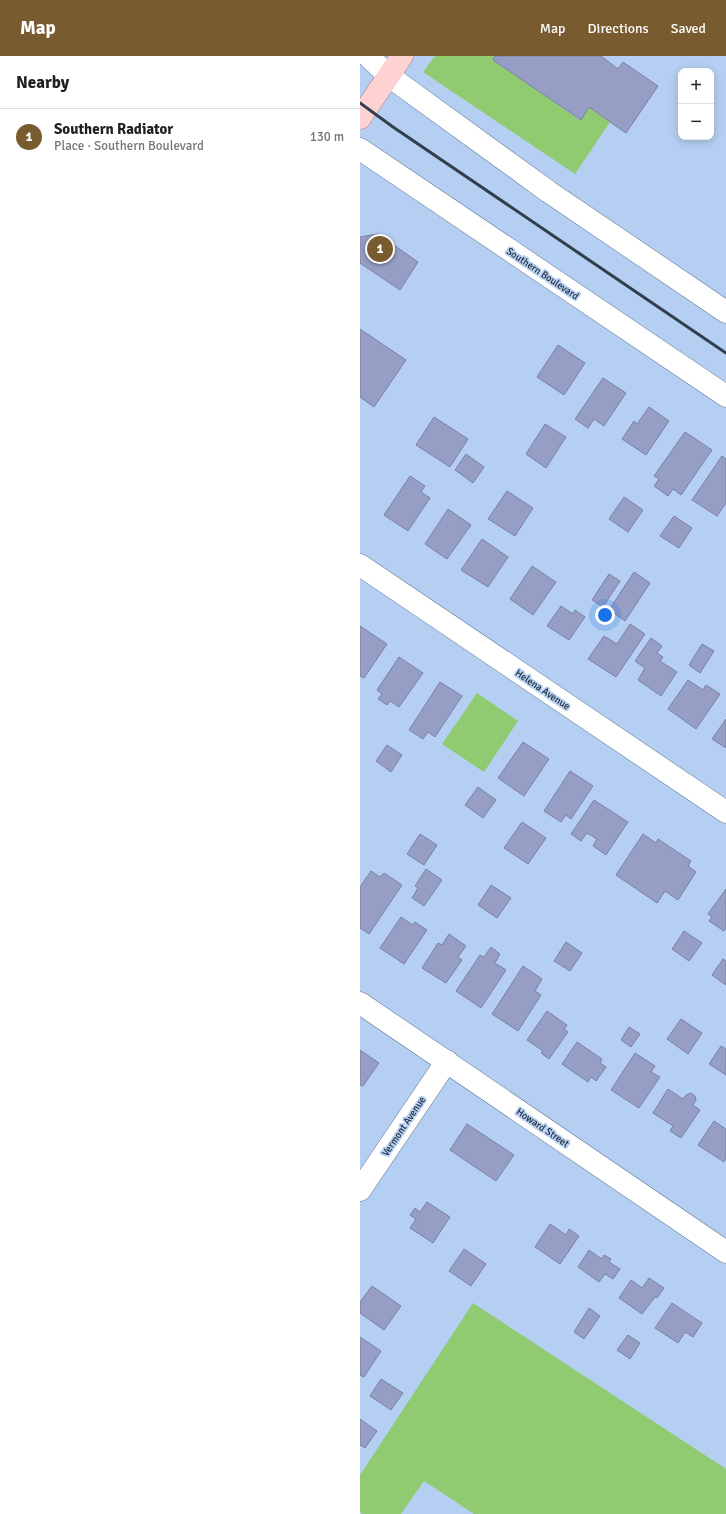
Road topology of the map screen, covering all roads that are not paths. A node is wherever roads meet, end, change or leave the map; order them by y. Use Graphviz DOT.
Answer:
graph roads {
  1 [pos="368,56"];
  2 [pos="402,56"];
  3 [pos="389,76"];
  4 [pos="360,118"];
  5 [pos="360,149"];
  6 [pos="726,312"];
  7 [pos="726,396"];
  8 [pos="360,565"];
  9 [pos="726,812"];
  10 [pos="360,1002"];
  11 [pos="447,1062"];
  12 [pos="360,1190"];
  13 [pos="726,1252"];
  1 -- 3 [label="street"];
  2 -- 3 [label="main road"];
  3 -- 4 [label="main road"];
  3 -- 6 [label="street"];
  5 -- 7 [label="street, Southern Boulevard"];
  8 -- 9 [label="street, Helena Avenue"];
  10 -- 11 [label="street, Howard Street"];
  11 -- 12 [label="street, Vermont Avenue"];
  11 -- 13 [label="street, Howard Street"];
}
